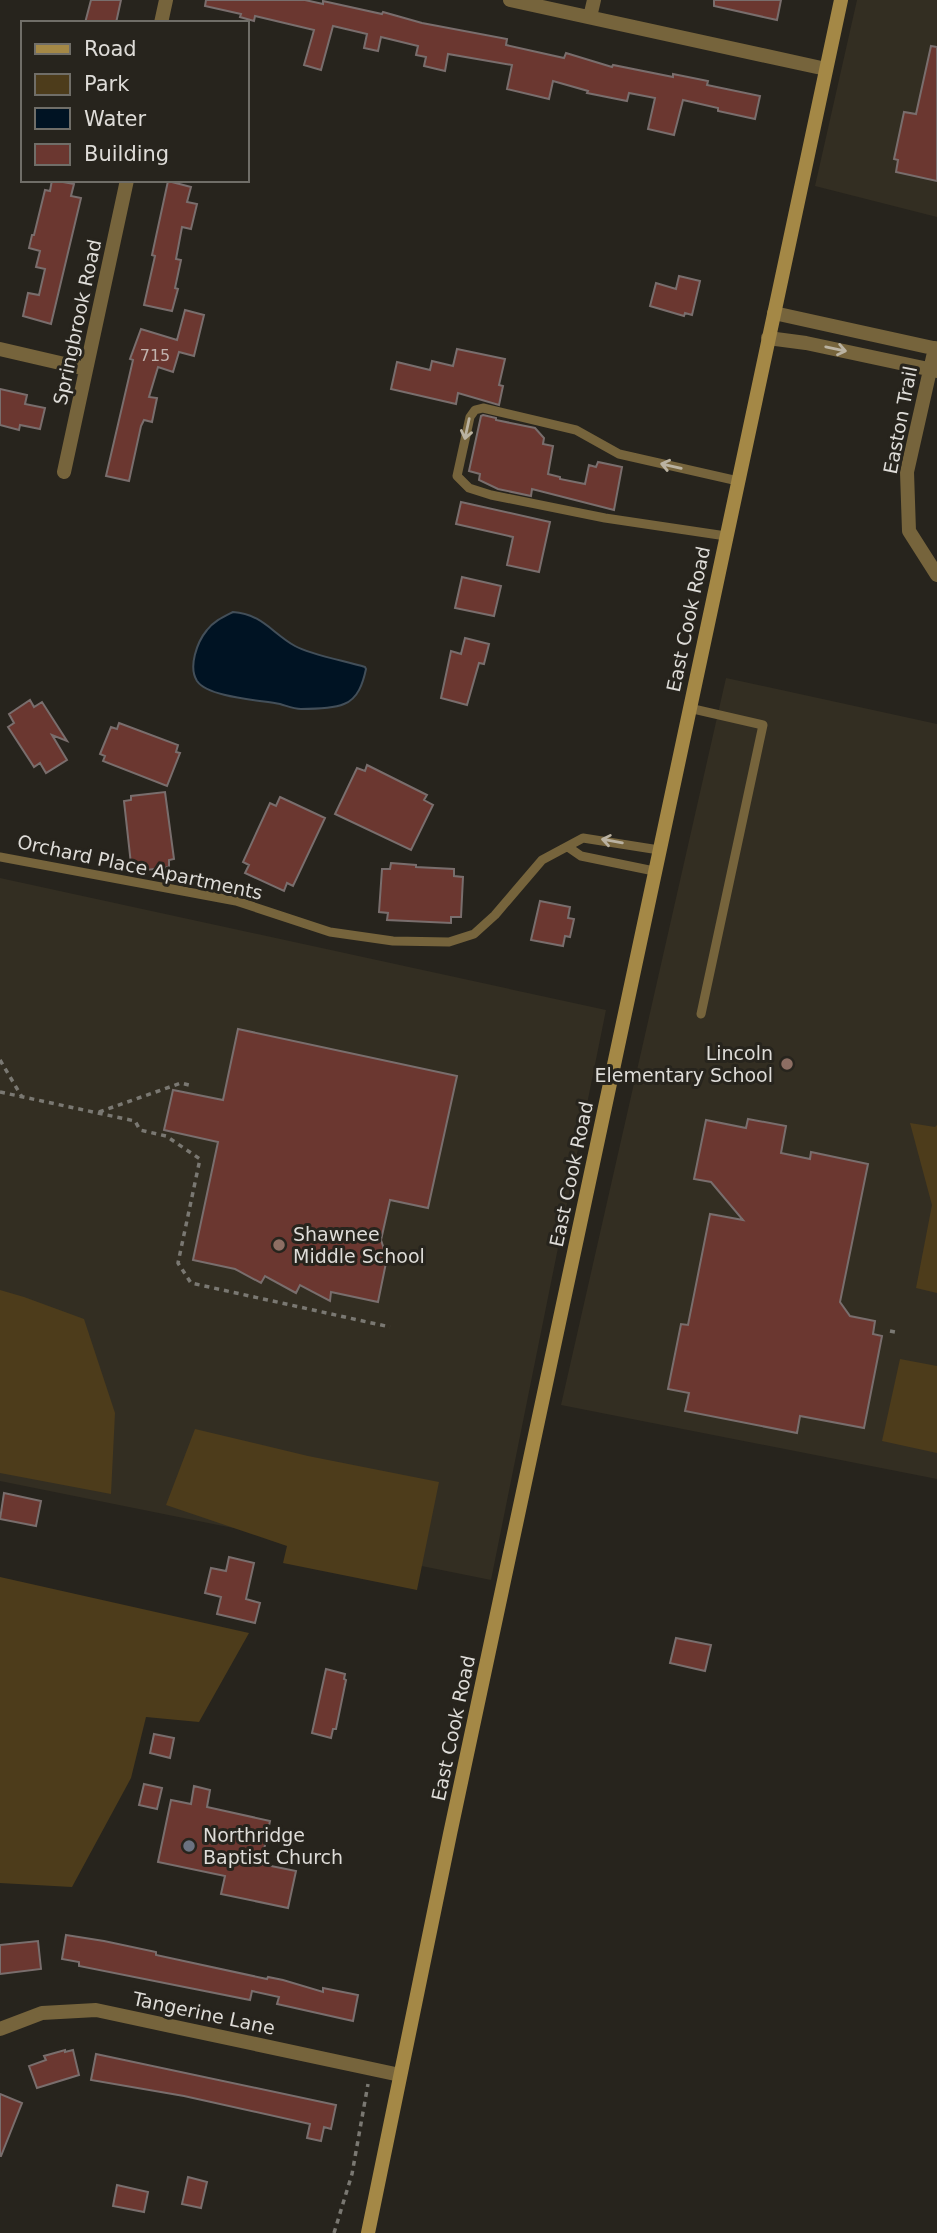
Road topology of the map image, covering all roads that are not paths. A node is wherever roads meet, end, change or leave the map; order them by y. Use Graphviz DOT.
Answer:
graph roads {
  1 [pos="166,0"];
  2 [pos="510,0"];
  3 [pos="594,0"];
  4 [pos="841,0"];
  5 [pos="590,17"];
  6 [pos="161,21"];
  7 [pos="826,69"];
  8 [pos="127,182"];
  9 [pos="774,313"];
  10 [pos="768,338"];
  11 [pos="0,349"];
  12 [pos="936,349"];
  13 [pos="86,369"];
  14 [pos="933,370"];
  15 [pos="64,472"];
  16 [pos="738,481"];
  17 [pos="726,536"];
  18 [pos="937,575"];
  19 [pos="689,708"];
  20 [pos="568,848"];
  21 [pos="659,850"];
  22 [pos="0,857"];
  23 [pos="654,871"];
  24 [pos="701,1014"];
  25 [pos="0,2029"];
  26 [pos="400,2075"];
  27 [pos="368,2233"];
  1 -- 6 [label="street"];
  2 -- 5 [label="street"];
  3 -- 5 [label="street"];
  4 -- 7 [label="main road, East Cook Road"];
  5 -- 7 [label="street"];
  7 -- 9 [label="main road, East Cook Road"];
  8 -- 13 [label="street, Springbrook Road"];
  9 -- 10 [label="main road, East Cook Road"];
  9 -- 12 [label="street"];
  10 -- 14 [label="street, one-way"];
  10 -- 16 [label="main road, East Cook Road"];
  11 -- 13 [label="street"];
  12 -- 14 [label="street, Easton Trail"];
  13 -- 15 [label="street, Springbrook Road"];
  14 -- 18 [label="street, Easton Trail"];
  16 -- 17 [label="main road, East Cook Road"];
  16 -- 17 [label="lane, one-way"];
  17 -- 19 [label="main road, East Cook Road"];
  19 -- 21 [label="main road, East Cook Road"];
  19 -- 24 [label="lane"];
  21 -- 20 [label="lane, Orchard Place Apartments, one-way"];
  20 -- 22 [label="lane, Orchard Place Apartments"];
  20 -- 23 [label="lane"];
  21 -- 23 [label="main road, East Cook Road"];
  23 -- 26 [label="main road, East Cook Road"];
  25 -- 26 [label="street, Tangerine Lane"];
  26 -- 27 [label="main road, East Cook Road"];
}
